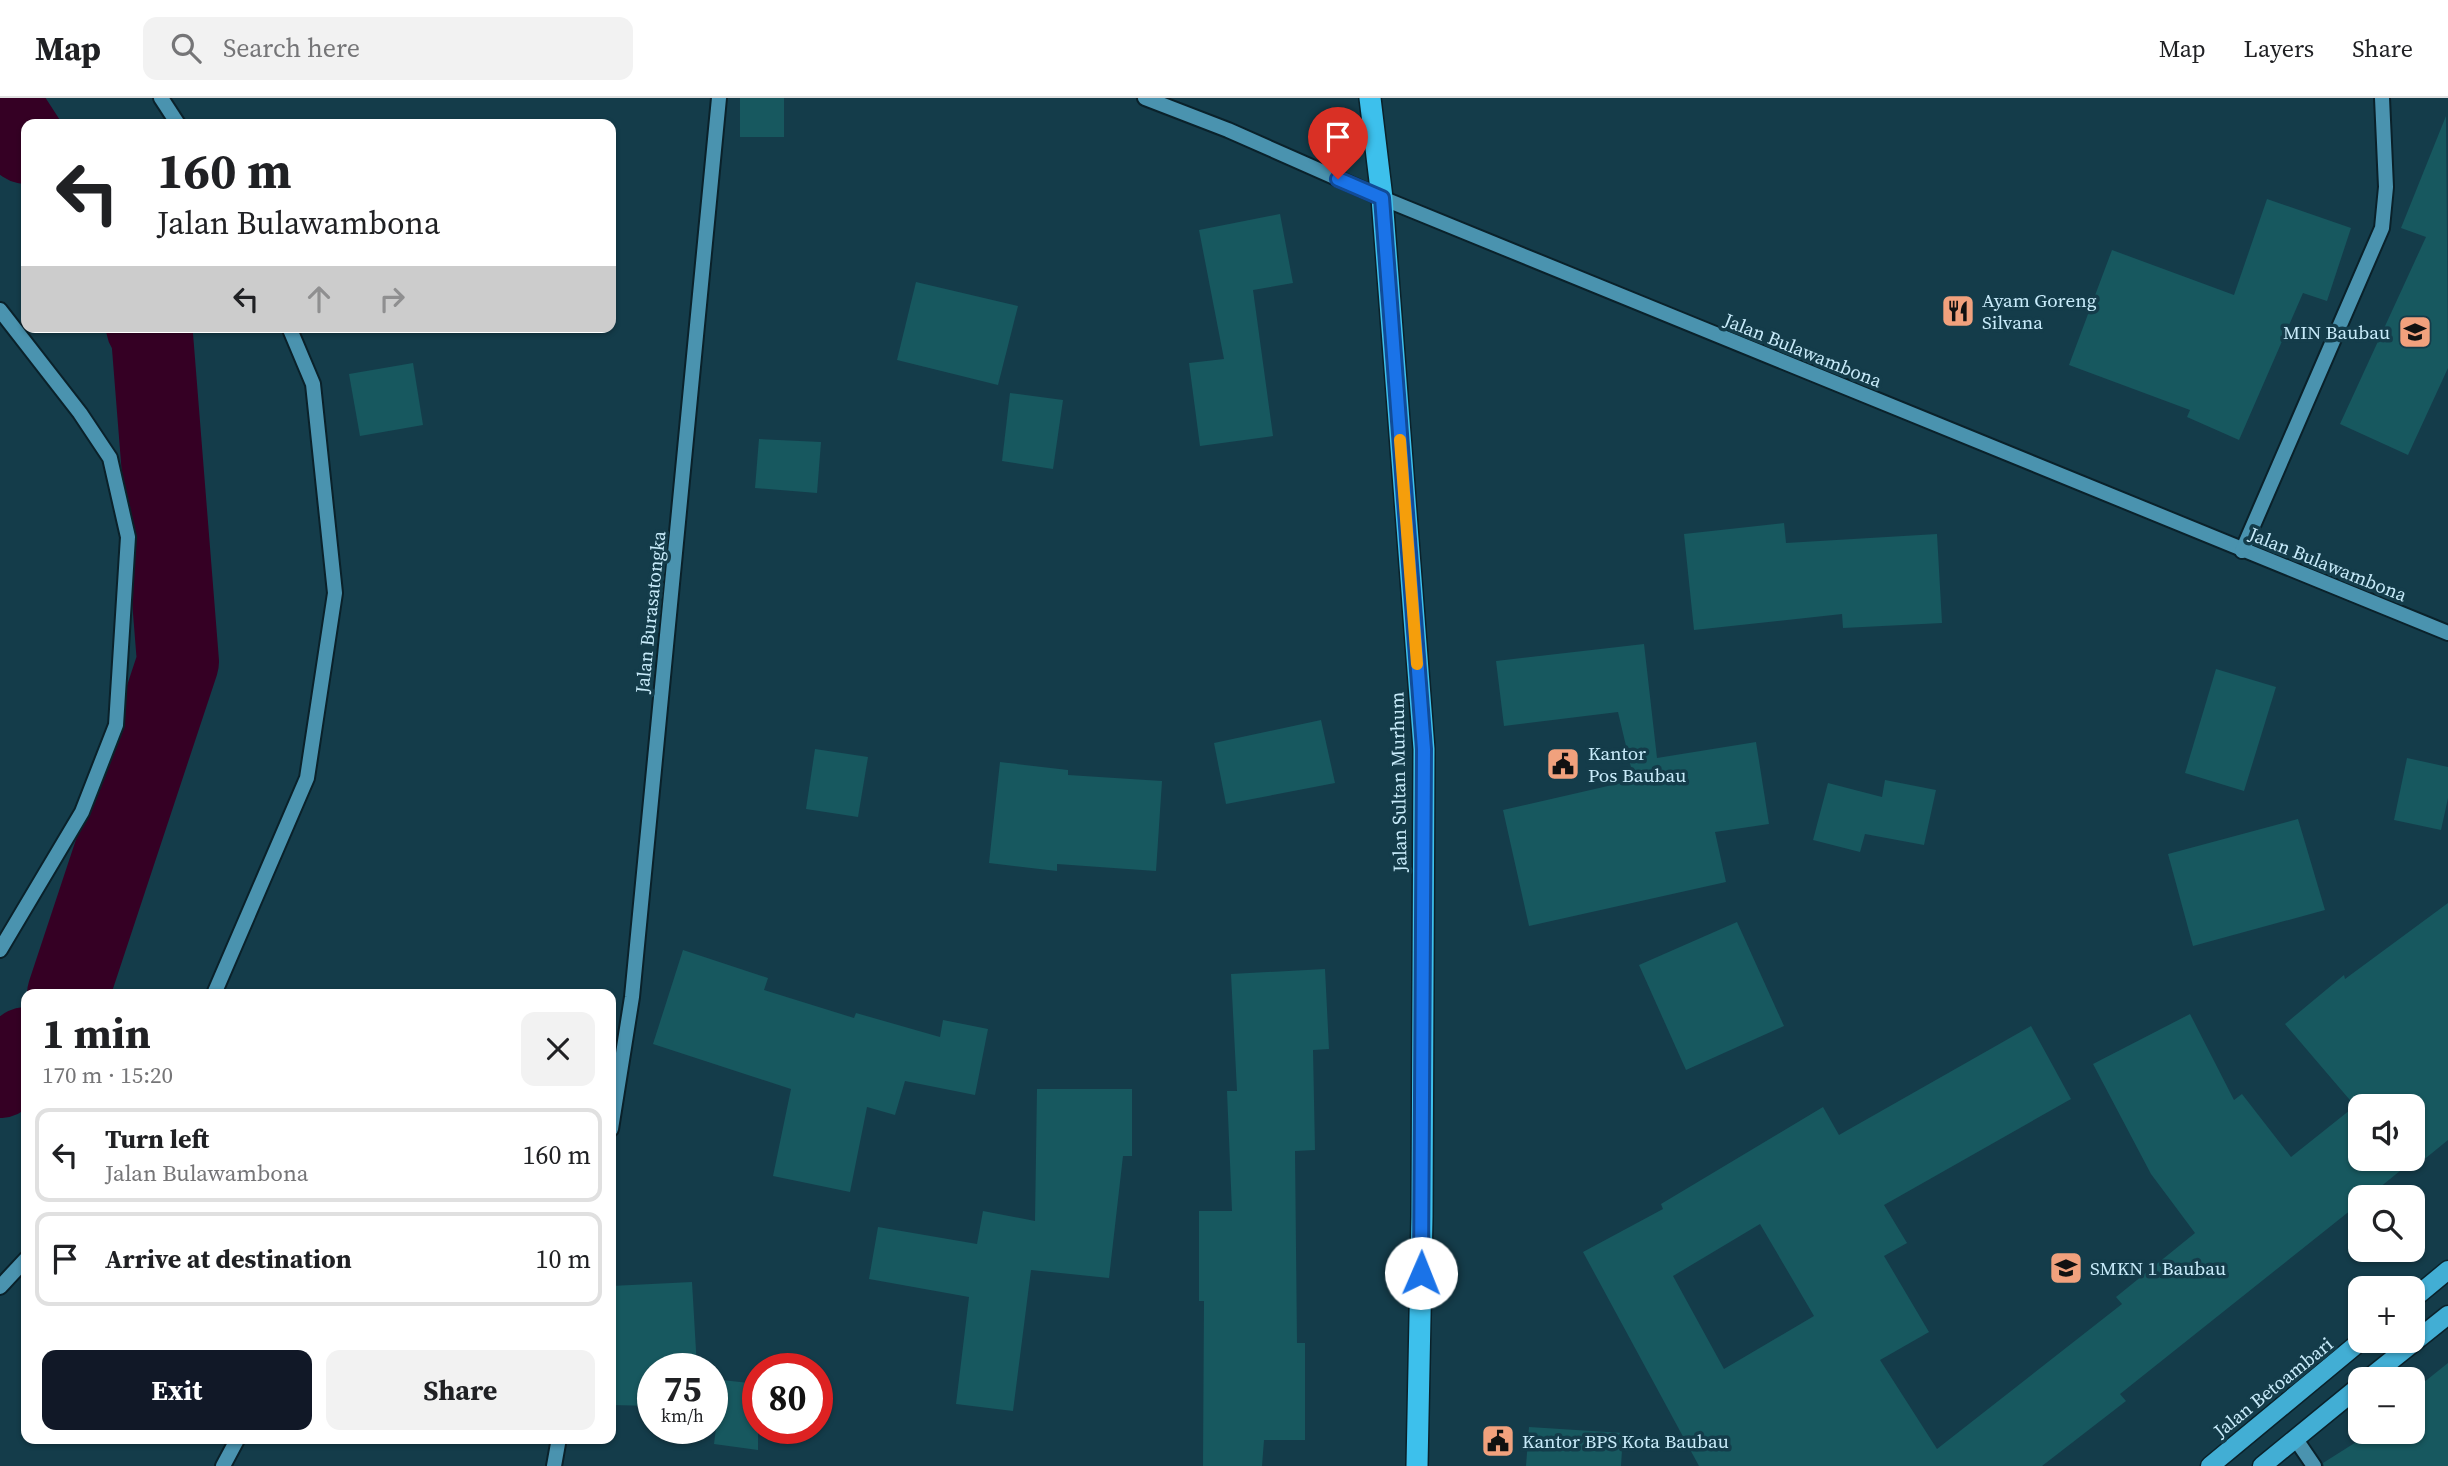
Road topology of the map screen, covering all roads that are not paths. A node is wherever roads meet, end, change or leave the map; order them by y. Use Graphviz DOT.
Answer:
graph roads {
  1 [pos="160,98"];
  2 [pos="719,98"];
  3 [pos="1145,98"];
  4 [pos="1370,98"];
  5 [pos="2382,98"];
  6 [pos="175,119"];
  7 [pos="1382,198"];
  8 [pos="0,310"];
  9 [pos="292,333"];
  10 [pos="2242,551"];
  11 [pos="2448,633"];
  12 [pos="0,950"];
  13 [pos="216,989"];
  14 [pos="616,1098"];
  15 [pos="21,1264"];
  16 [pos="2448,1270"];
  17 [pos="0,1287"];
  18 [pos="2425,1289"];
  19 [pos="2448,1315"];
  20 [pos="2348,1352"];
  21 [pos="2383,1367"];
  22 [pos="2348,1395"];
  23 [pos="2295,1438"];
  24 [pos="235,1444"];
  25 [pos="558,1444"];
  26 [pos="223,1466"];
  27 [pos="554,1466"];
  28 [pos="1417,1466"];
  29 [pos="2210,1466"];
  30 [pos="2262,1466"];
  31 [pos="2314,1466"];
  1 -- 6 [label="street"];
  2 -- 14 [label="street, Jalan Burasatongka"];
  3 -- 7 [label="street, Jalan Bulawambona"];
  4 -- 7 [label="highway, Jalan Sultan Murhum"];
  5 -- 10 [label="street"];
  7 -- 10 [label="street, Jalan Bulawambona"];
  7 -- 28 [label="highway, Jalan Sultan Murhum"];
  8 -- 12 [label="street"];
  9 -- 13 [label="street"];
  10 -- 11 [label="street, Jalan Bulawambona"];
  15 -- 17 [label="street"];
  16 -- 18 [label="main road"];
  19 -- 21 [label="main road"];
  20 -- 29 [label="main road, Jalan Betoambari"];
  22 -- 23 [label="main road"];
  23 -- 30 [label="main road"];
  23 -- 31 [label="street"];
  24 -- 26 [label="street"];
  25 -- 27 [label="street"];
}
